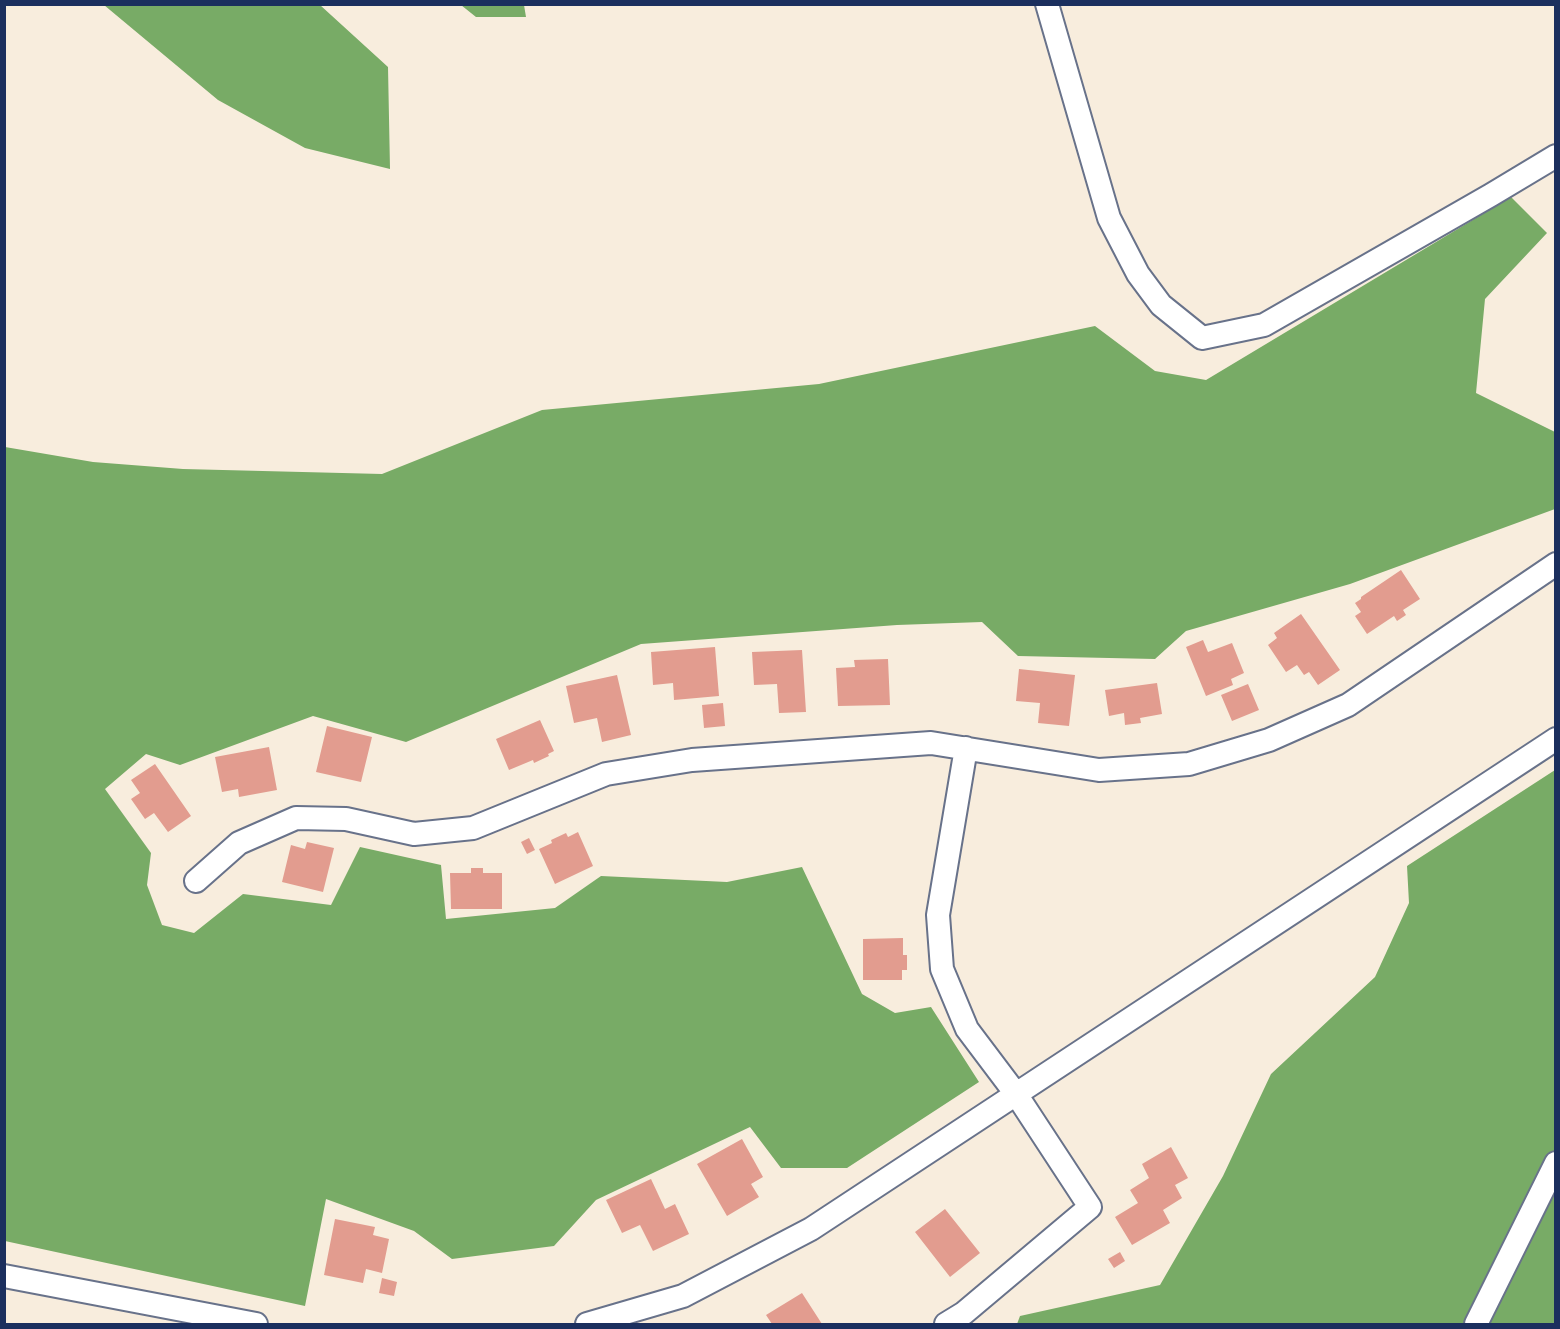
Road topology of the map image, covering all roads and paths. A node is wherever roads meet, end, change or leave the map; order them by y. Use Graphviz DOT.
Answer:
graph roads {
  1 [pos="1047,4"];
  2 [pos="1556,156"];
  3 [pos="1556,564"];
  4 [pos="1556,739"];
  5 [pos="966,748"];
  6 [pos="196,881"];
  7 [pos="1016,1094"];
  8 [pos="1556,1163"];
  9 [pos="4,1276"];
  10 [pos="256,1324"];
  11 [pos="587,1324"];
  12 [pos="946,1324"];
  13 [pos="1476,1324"];
  1 -- 2 [label="street"];
  3 -- 5 [label="street"];
  4 -- 7 [label="street"];
  5 -- 6 [label="street"];
  5 -- 7 [label="street"];
  7 -- 11 [label="street"];
  7 -- 12 [label="street"];
  8 -- 13 [label="street"];
  9 -- 10 [label="street"];
}
